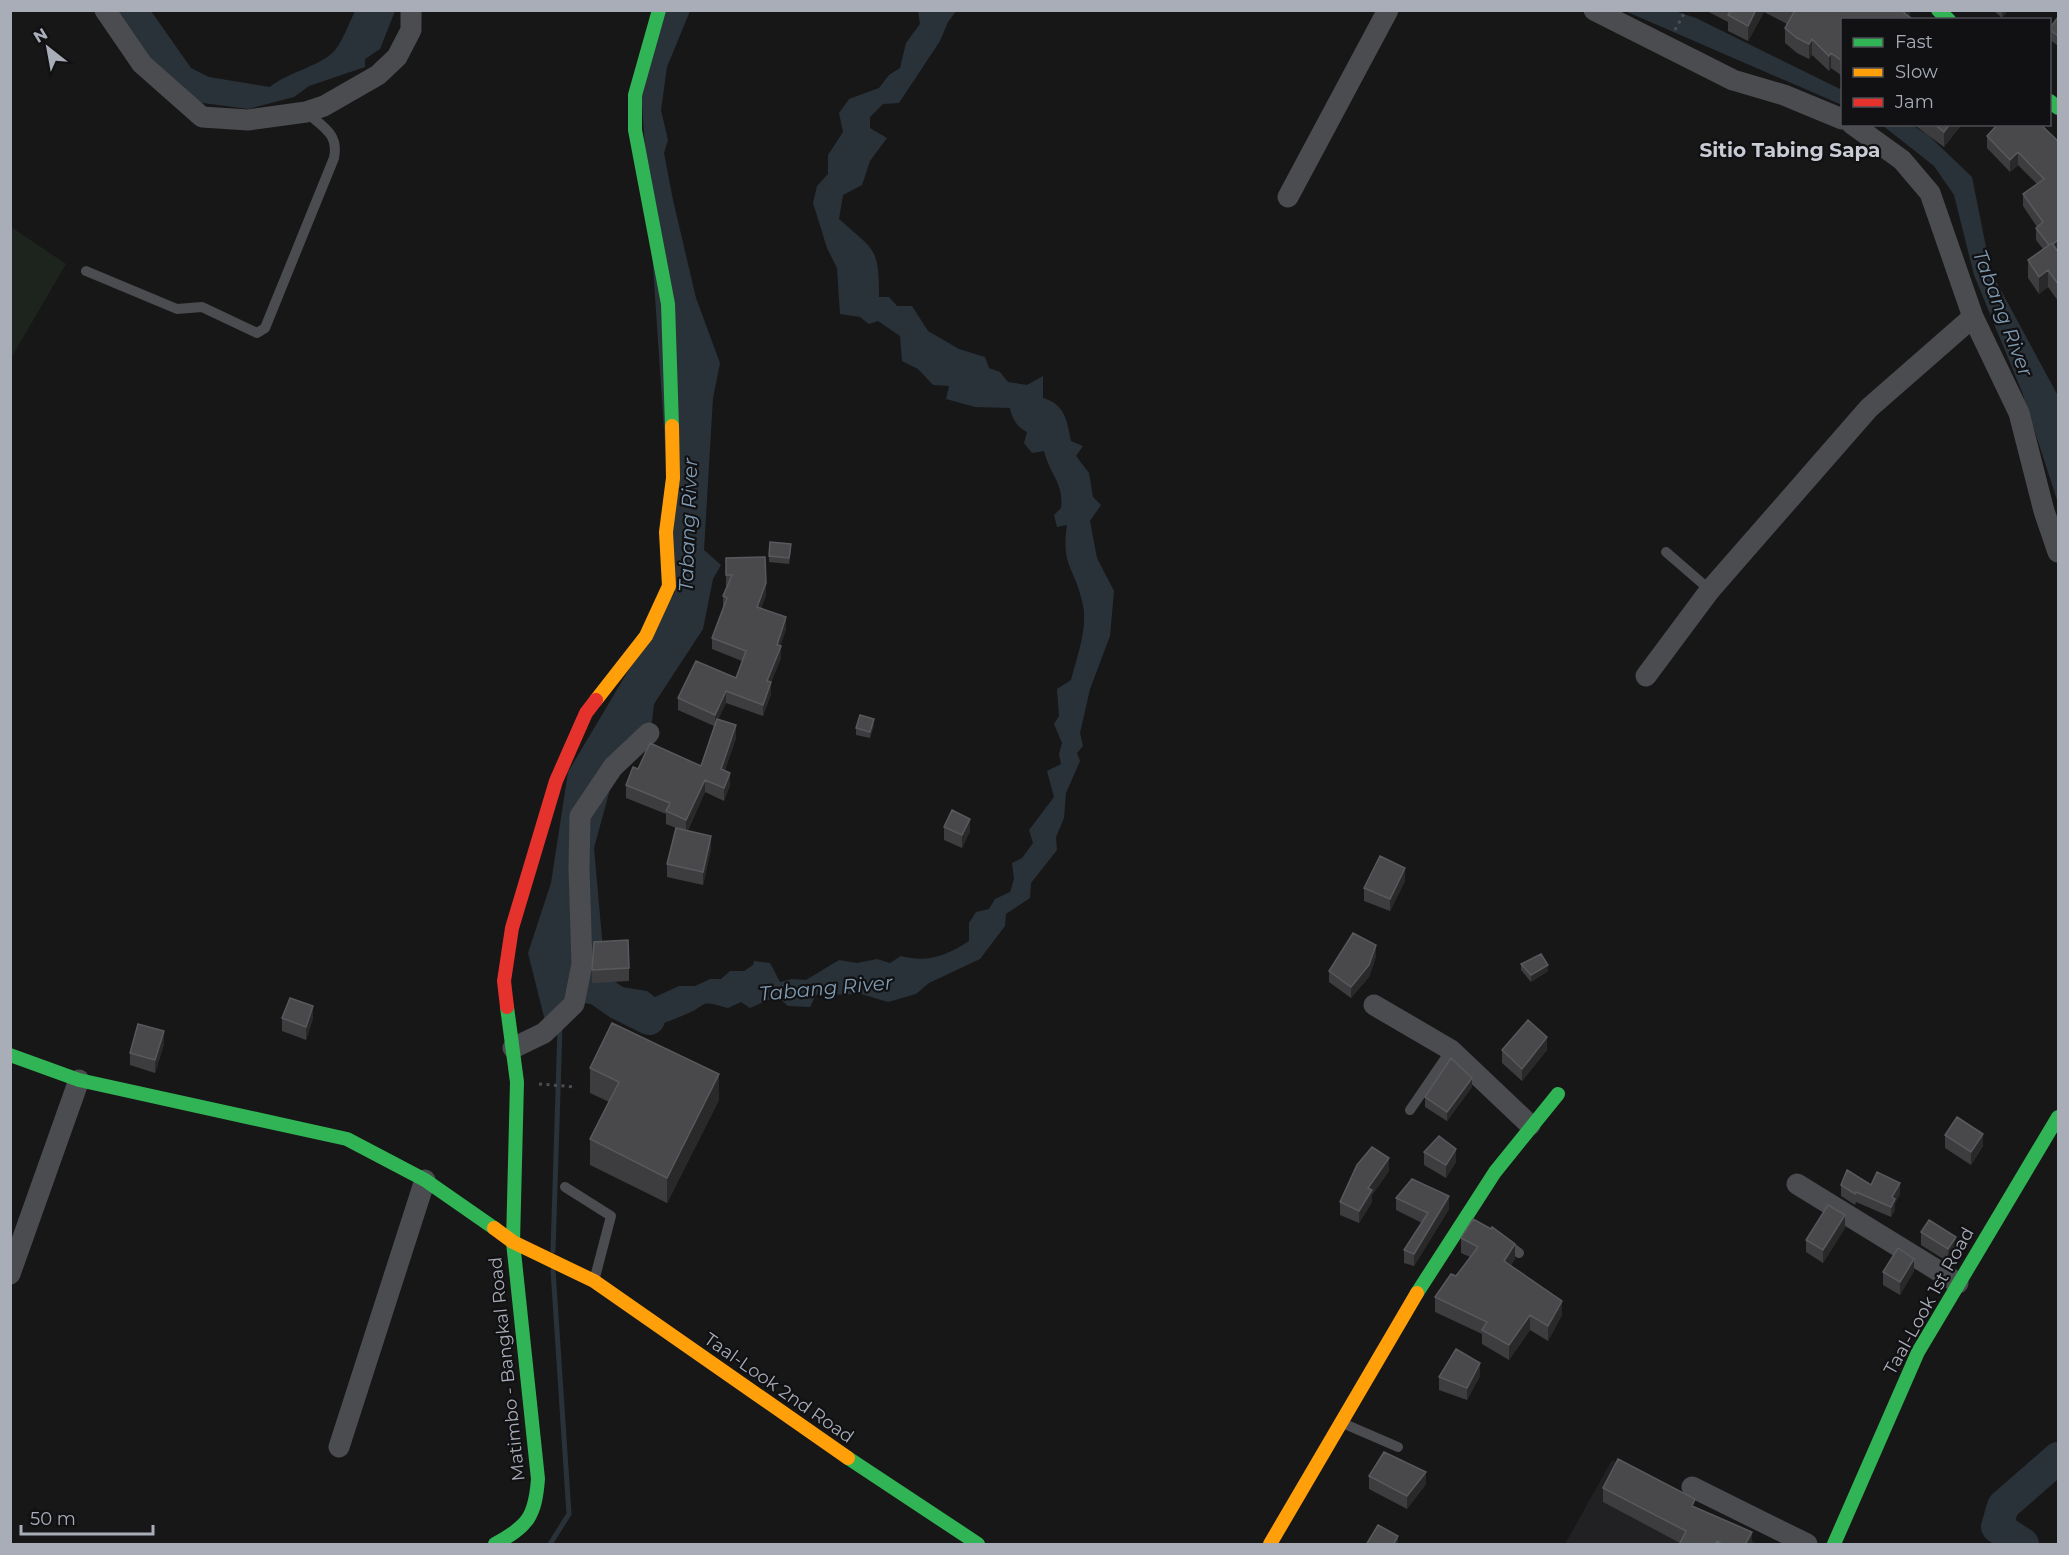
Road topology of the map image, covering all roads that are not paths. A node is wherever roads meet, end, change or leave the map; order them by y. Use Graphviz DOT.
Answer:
graph roads {
  1 [pos="105,10"];
  2 [pos="411,10"];
  3 [pos="659,10"];
  4 [pos="1388,10"];
  5 [pos="1594,10"];
  6 [pos="306,112"];
  7 [pos="1841,119"];
  8 [pos="1855,126"];
  9 [pos="1288,197"];
  10 [pos="86,271"];
  11 [pos="1973,317"];
  12 [pos="1666,552"];
  13 [pos="2058,552"];
  14 [pos="1710,590"];
  15 [pos="1646,676"];
  16 [pos="649,734"];
  17 [pos="1374,1005"];
  18 [pos="518,1045"];
  19 [pos="1451,1050"];
  20 [pos="10,1055"];
  21 [pos="79,1080"];
  22 [pos="1558,1094"];
  23 [pos="1410,1110"];
  24 [pos="2058,1117"];
  25 [pos="1530,1125"];
  26 [pos="424,1180"];
  27 [pos="1797,1184"];
  28 [pos="565,1187"];
  29 [pos="1492,1232"];
  30 [pos="517,1244"];
  31 [pos="1519,1252"];
  32 [pos="10,1274"];
  33 [pos="594,1281"];
  34 [pos="1958,1283"];
  35 [pos="1340,1422"];
  36 [pos="339,1447"];
  37 [pos="1398,1447"];
  38 [pos="1692,1487"];
  39 [pos="495,1545"];
  40 [pos="978,1545"];
  41 [pos="1270,1545"];
  42 [pos="1807,1545"];
  43 [pos="1834,1545"];
  1 -- 6 [label="street"];
  2 -- 6 [label="street"];
  3 -- 18 [label="street, Matimbo - Bangkal Road"];
  4 -- 9 [label="street"];
  5 -- 7 [label="street"];
  6 -- 10 [label="lane"];
  8 -- 11 [label="street"];
  11 -- 13 [label="street"];
  11 -- 14 [label="street"];
  12 -- 14 [label="lane"];
  14 -- 15 [label="street"];
  16 -- 18 [label="street"];
  17 -- 19 [label="street"];
  18 -- 30 [label="street, Matimbo - Bangkal Road"];
  19 -- 23 [label="lane"];
  19 -- 25 [label="street"];
  20 -- 21 [label="street, Taal-Look 2nd Road"];
  21 -- 26 [label="street, Taal-Look 2nd Road"];
  21 -- 32 [label="street"];
  22 -- 25 [label="street"];
  24 -- 34 [label="street, Taal-Look 1st Road"];
  25 -- 35 [label="street"];
  26 -- 30 [label="street, Taal-Look 2nd Road"];
  26 -- 36 [label="street"];
  27 -- 34 [label="street"];
  28 -- 33 [label="lane"];
  29 -- 31 [label="lane"];
  30 -- 33 [label="street, Taal-Look 2nd Road"];
  30 -- 39 [label="street, Matimbo - Bangkal Road"];
  33 -- 40 [label="street, Taal-Look 2nd Road"];
  34 -- 43 [label="street, Taal-Look 1st Road"];
  35 -- 37 [label="lane"];
  35 -- 41 [label="street"];
  38 -- 42 [label="street"];
}
